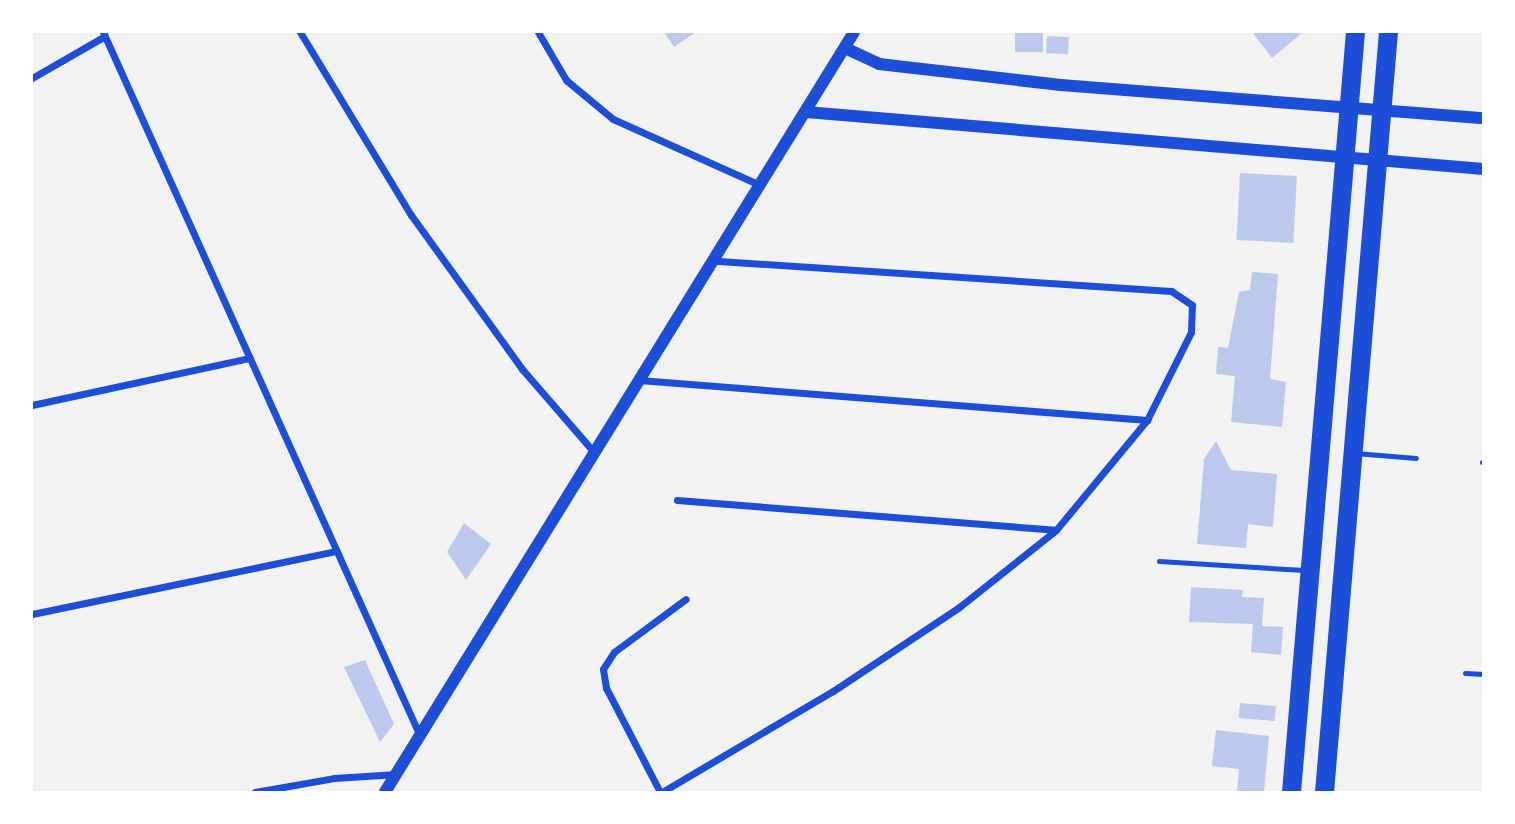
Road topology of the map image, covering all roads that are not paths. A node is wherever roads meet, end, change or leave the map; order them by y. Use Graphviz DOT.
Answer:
graph roads {
  1 [pos="300,32"];
  2 [pos="538,32"];
  3 [pos="854,32"];
  4 [pos="1355,32"];
  5 [pos="1388,32"];
  6 [pos="104,34"];
  7 [pos="845,48"];
  8 [pos="32,78"];
  9 [pos="1348,105"];
  10 [pos="1382,107"];
  11 [pos="806,112"];
  12 [pos="1483,118"];
  13 [pos="1342,158"];
  14 [pos="1376,160"];
  15 [pos="1483,169"];
  16 [pos="761,185"];
  17 [pos="715,261"];
  18 [pos="250,358"];
  19 [pos="639,380"];
  20 [pos="32,405"];
  21 [pos="1147,420"];
  22 [pos="593,451"];
  23 [pos="1352,453"];
  24 [pos="1416,458"];
  25 [pos="677,500"];
  26 [pos="1056,530"];
  27 [pos="337,551"];
  28 [pos="1159,561"];
  29 [pos="1307,570"];
  30 [pos="686,600"];
  31 [pos="32,614"];
  32 [pos="1465,673"];
  33 [pos="1483,674"];
  34 [pos="421,736"];
  35 [pos="398,774"];
  36 [pos="255,793"];
  37 [pos="386,793"];
  38 [pos="661,793"];
  39 [pos="1292,793"];
  40 [pos="1324,793"];
  1 -- 22 [label="street"];
  2 -- 16 [label="street"];
  3 -- 7 [label="street"];
  4 -- 9 [label="highway"];
  5 -- 10 [label="highway"];
  6 -- 8 [label="street"];
  6 -- 18 [label="street"];
  7 -- 9 [label="street"];
  7 -- 11 [label="street"];
  9 -- 10 [label="street"];
  9 -- 13 [label="highway"];
  10 -- 12 [label="street"];
  10 -- 14 [label="highway"];
  11 -- 13 [label="street"];
  11 -- 16 [label="street"];
  13 -- 14 [label="street"];
  13 -- 29 [label="highway"];
  14 -- 15 [label="street"];
  14 -- 23 [label="highway"];
  16 -- 17 [label="street"];
  17 -- 19 [label="street"];
  17 -- 21 [label="street"];
  18 -- 20 [label="street"];
  18 -- 27 [label="street"];
  19 -- 21 [label="street"];
  19 -- 22 [label="street"];
  21 -- 26 [label="street"];
  22 -- 34 [label="street"];
  23 -- 24 [label="lane"];
  23 -- 40 [label="highway"];
  25 -- 26 [label="street"];
  26 -- 38 [label="street"];
  27 -- 31 [label="street"];
  27 -- 34 [label="street"];
  28 -- 29 [label="lane"];
  29 -- 39 [label="highway"];
  30 -- 38 [label="street"];
  32 -- 33 [label="lane"];
  34 -- 35 [label="street"];
  35 -- 36 [label="street"];
  35 -- 37 [label="street"];
}
